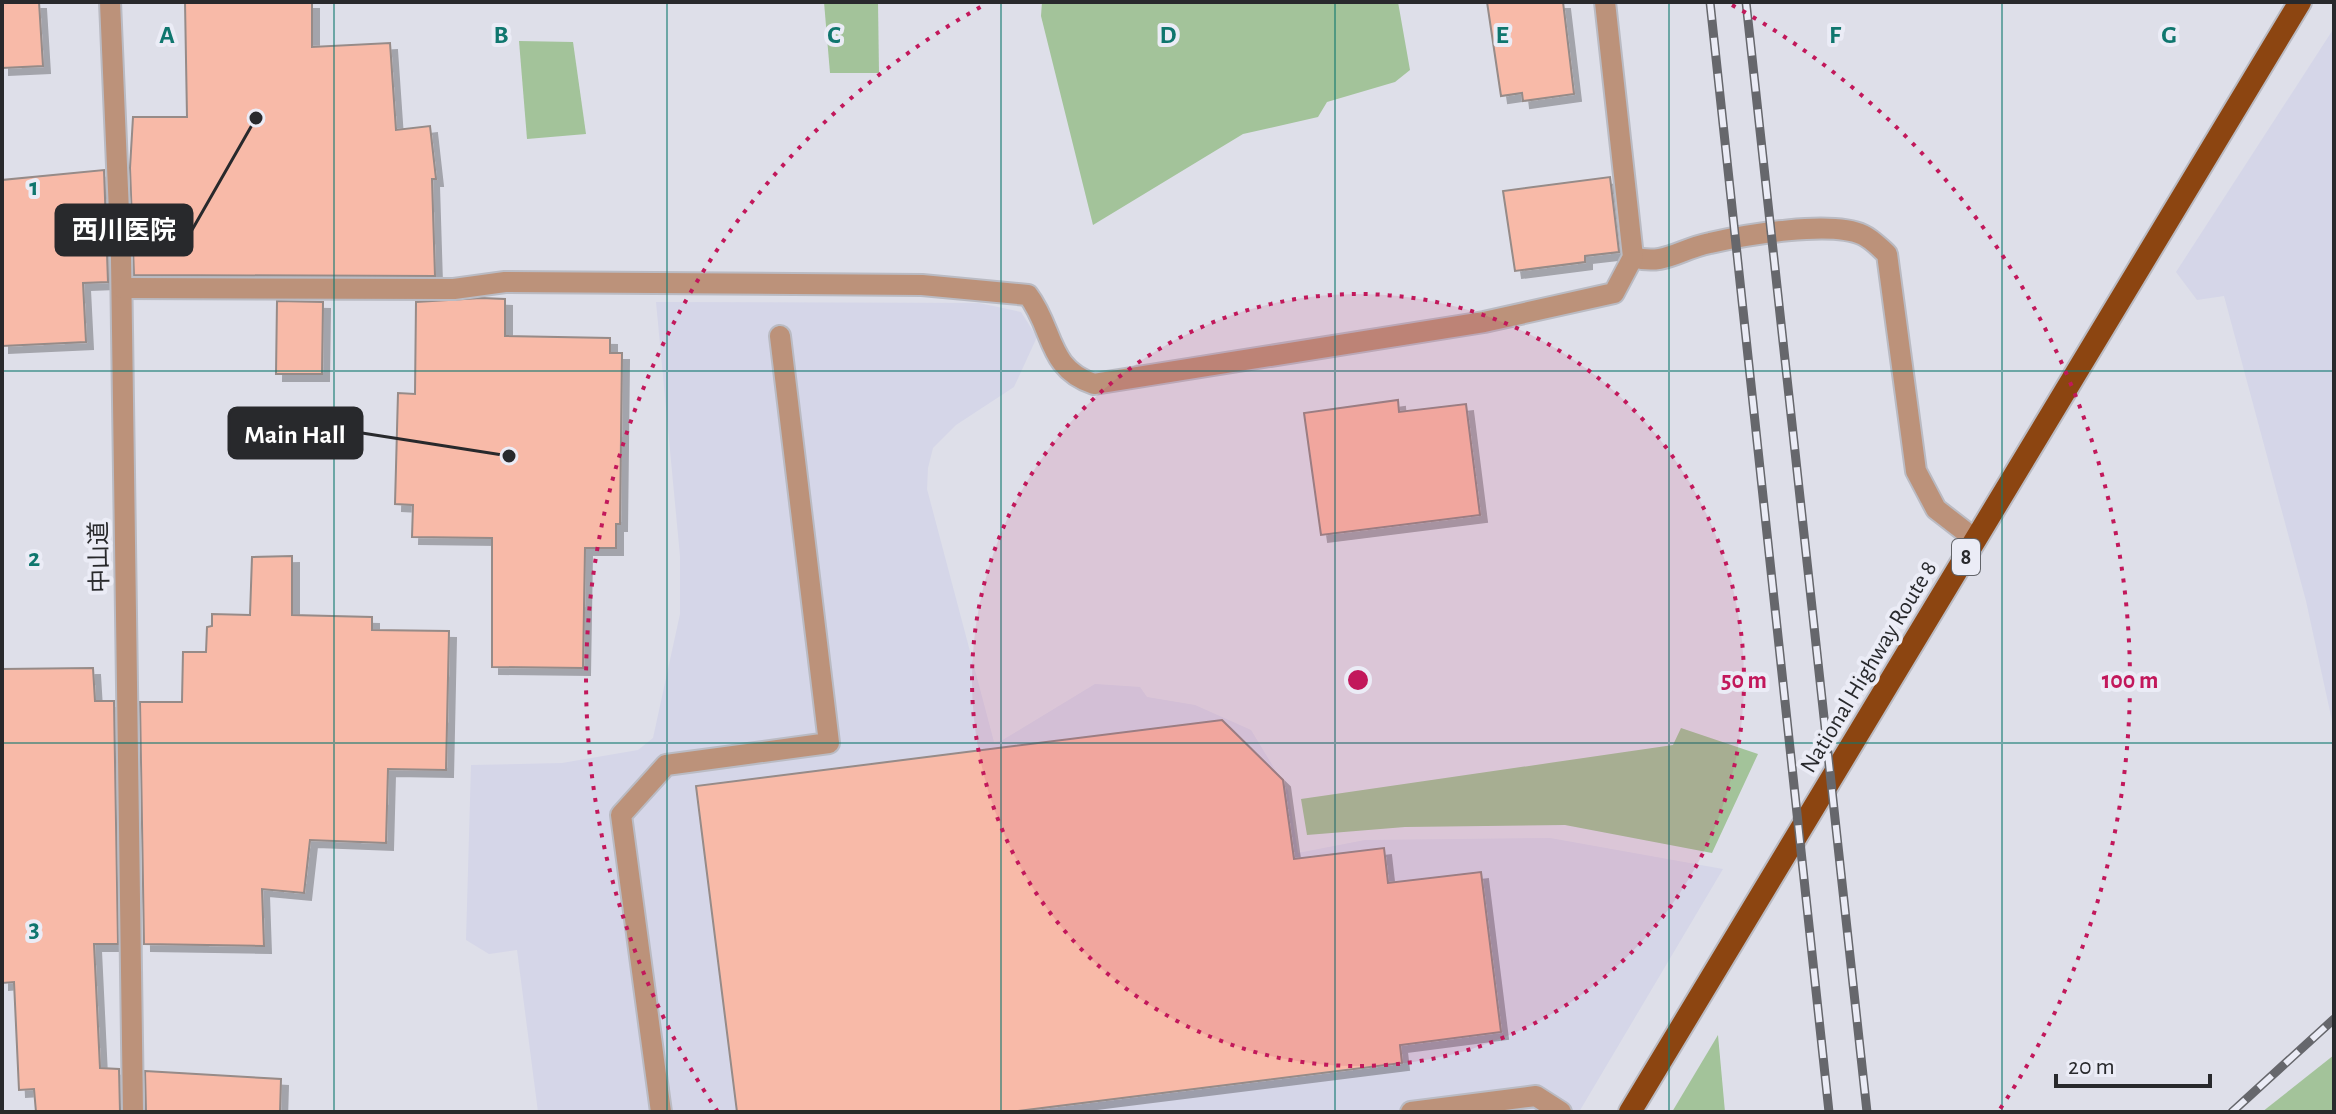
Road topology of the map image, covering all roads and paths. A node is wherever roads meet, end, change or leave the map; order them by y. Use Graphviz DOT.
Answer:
graph roads {
  1 [pos="110,2"];
  2 [pos="1605,2"];
  3 [pos="2300,2"];
  4 [pos="1633,257"];
  5 [pos="122,288"];
  6 [pos="780,336"];
  7 [pos="1976,540"];
  8 [pos="133,1112"];
  9 [pos="661,1112"];
  10 [pos="1411,1112"];
  11 [pos="1561,1112"];
  12 [pos="1630,1112"];
  1 -- 5 [label="street, 中山道"];
  2 -- 4 [label="street"];
  3 -- 7 [label="highway, National Highway Route 8 / 8"];
  4 -- 5 [label="street"];
  4 -- 7 [label="street"];
  5 -- 8 [label="street, 中山道"];
  6 -- 9 [label="street"];
  7 -- 12 [label="highway, National Highway Route 8 / 8"];
  10 -- 11 [label="street"];
}
